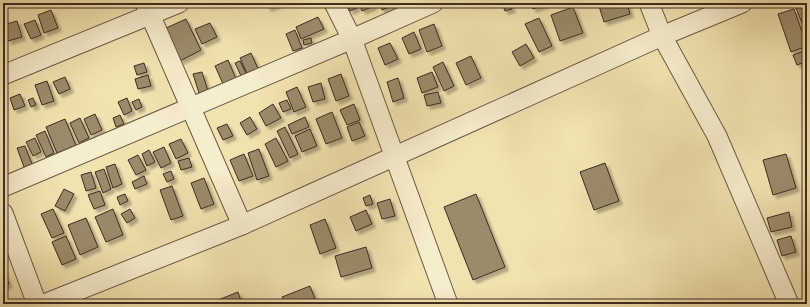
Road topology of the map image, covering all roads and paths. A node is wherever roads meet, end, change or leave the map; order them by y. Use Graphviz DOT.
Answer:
graph roads {
  1 [pos="179,3"];
  2 [pos="334,3"];
  3 [pos="433,3"];
  4 [pos="649,3"];
  5 [pos="742,3"];
  6 [pos="148,9"];
  7 [pos="662,36"];
  8 [pos="352,39"];
  9 [pos="3,75"];
  10 [pos="190,108"];
  11 [pos="395,156"];
  12 [pos="3,187"];
  13 [pos="3,213"];
  14 [pos="242,225"];
  15 [pos="37,304"];
  16 [pos="44,304"];
  17 [pos="448,304"];
  18 [pos="789,304"];
  1 -- 6 [label="street"];
  2 -- 8 [label="street"];
  3 -- 8 [label="street"];
  4 -- 7 [label="street"];
  5 -- 7 [label="street"];
  6 -- 9 [label="street"];
  6 -- 10 [label="street"];
  7 -- 11 [label="street"];
  7 -- 18 [label="street"];
  8 -- 10 [label="street"];
  8 -- 11 [label="street"];
  10 -- 12 [label="street"];
  10 -- 14 [label="street"];
  11 -- 14 [label="street"];
  11 -- 17 [label="street"];
  13 -- 15 [label="street"];
  14 -- 16 [label="street"];
}
